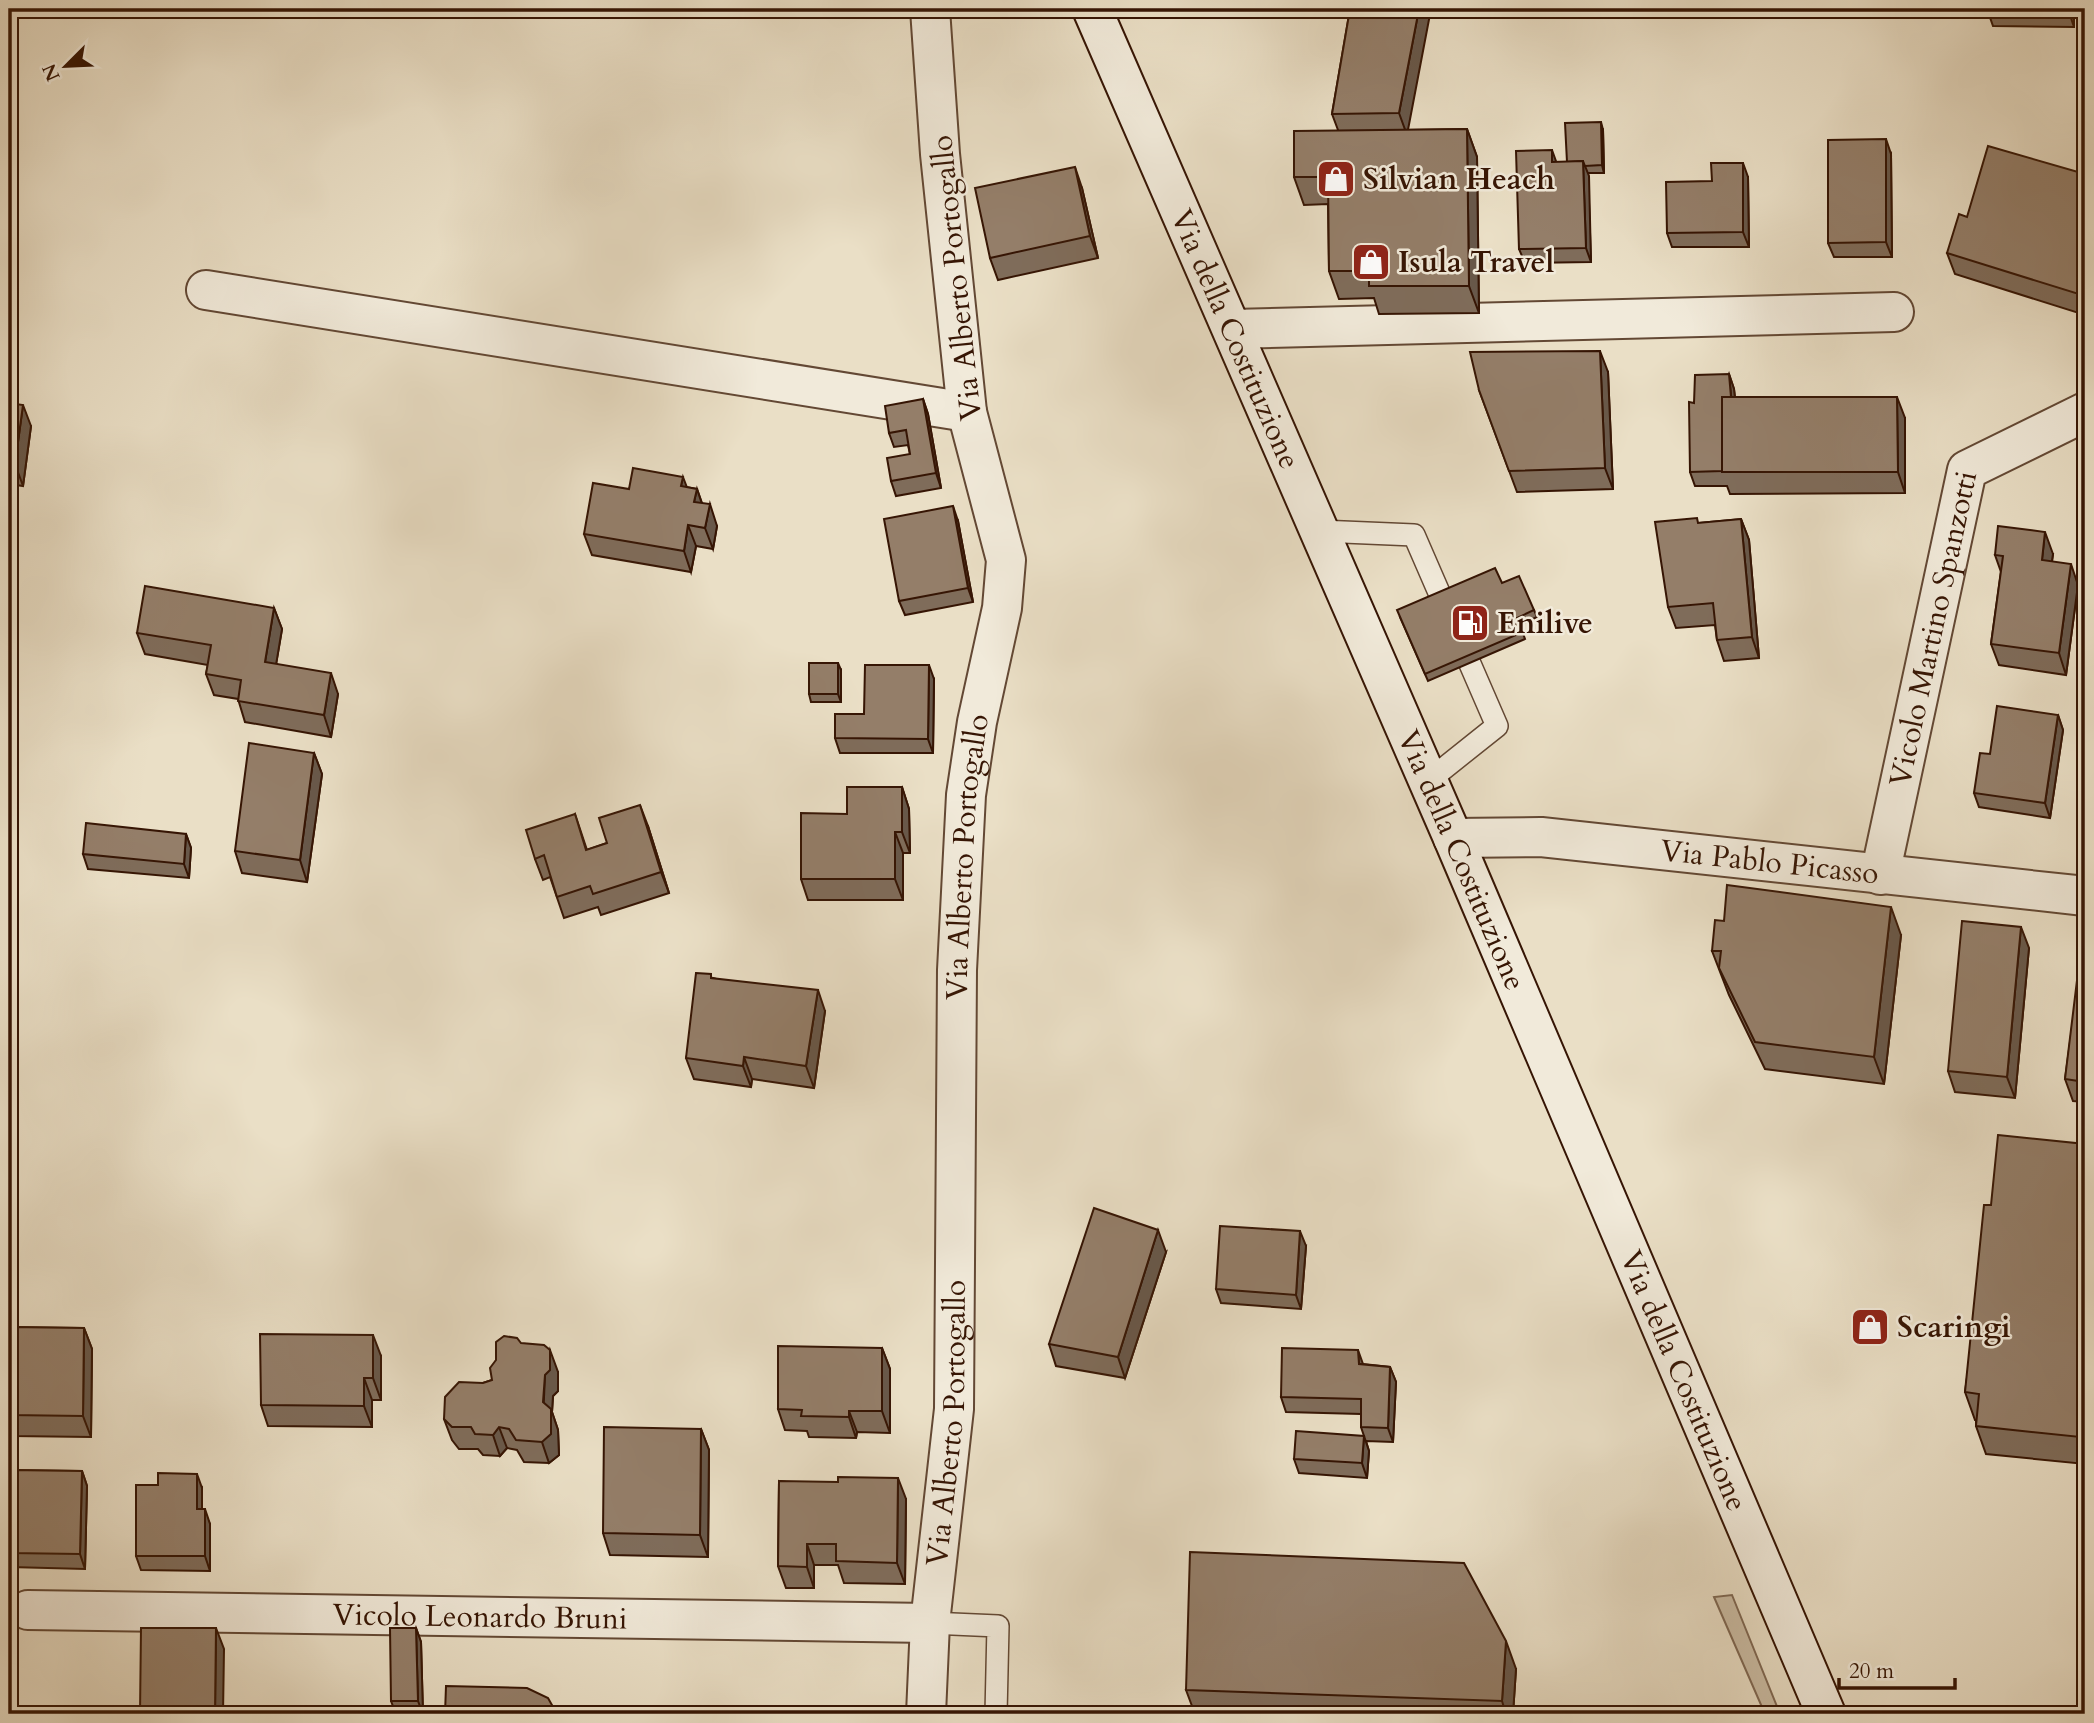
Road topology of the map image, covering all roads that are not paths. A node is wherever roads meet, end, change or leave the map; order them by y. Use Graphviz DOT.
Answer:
graph roads {
  1 [pos="930,9"];
  2 [pos="1092,9"];
  3 [pos="206,290"];
  4 [pos="1894,312"];
  5 [pos="1233,329"];
  6 [pos="967,412"];
  7 [pos="2085,412"];
  8 [pos="1320,531"];
  9 [pos="1429,781"];
  10 [pos="1453,838"];
  11 [pos="1880,875"];
  12 [pos="2085,896"];
  13 [pos="28,1610"];
  14 [pos="930,1623"];
  15 [pos="926,1714"];
  16 [pos="996,1714"];
  17 [pos="1826,1714"];
  1 -- 6 [label="street, Via Alberto Portogallo"];
  2 -- 5 [label="street, Via della Costituzione"];
  3 -- 6 [label="street"];
  4 -- 5 [label="street"];
  5 -- 8 [label="street, Via della Costituzione"];
  6 -- 14 [label="street, Via Alberto Portogallo"];
  7 -- 11 [label="street, Vicolo Martino Spanzotti"];
  8 -- 9 [label="street, Via della Costituzione"];
  8 -- 9 [label="lane"];
  9 -- 10 [label="street, Via della Costituzione"];
  10 -- 11 [label="street, Via Pablo Picasso"];
  10 -- 17 [label="street, Via della Costituzione"];
  11 -- 12 [label="street, Via Pablo Picasso"];
  13 -- 14 [label="street, Vicolo Leonardo Bruni"];
  14 -- 15 [label="street, Via Alberto Portogallo"];
  14 -- 16 [label="lane"];
}
